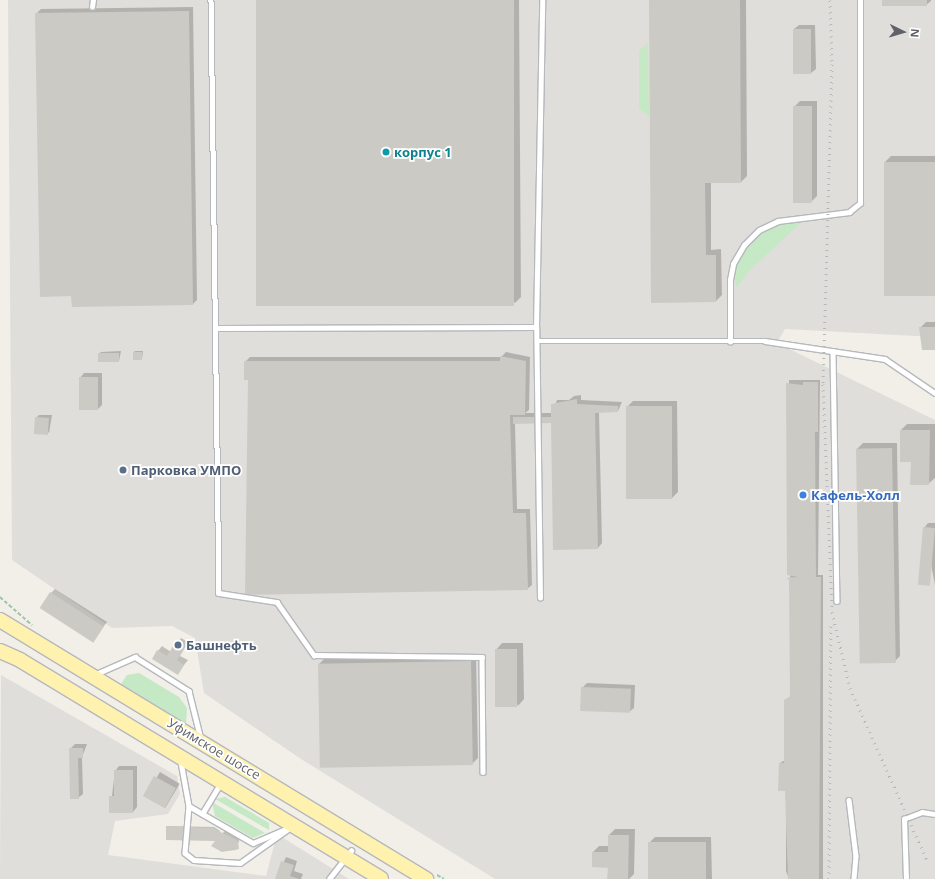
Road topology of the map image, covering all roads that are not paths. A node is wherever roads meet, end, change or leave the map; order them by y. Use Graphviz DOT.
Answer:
graph roads {
  1 [pos="93,0"];
  2 [pos="210,0"];
  3 [pos="542,0"];
  4 [pos="860,0"];
  5 [pos="92,7"];
  6 [pos="536,327"];
  7 [pos="216,328"];
  8 [pos="538,341"];
  9 [pos="730,342"];
  10 [pos="833,351"];
  11 [pos="935,393"];
  12 [pos="540,598"];
  13 [pos="836,601"];
  14 [pos="0,620"];
  15 [pos="0,651"];
  16 [pos="92,676"];
  17 [pos="201,741"];
  18 [pos="180,758"];
  19 [pos="483,772"];
  20 [pos="221,783"];
  21 [pos="849,800"];
  22 [pos="189,806"];
  23 [pos="202,814"];
  24 [pos="935,814"];
  25 [pos="293,825"];
  26 [pos="348,854"];
  27 [pos="330,879"];
  28 [pos="381,879"];
  29 [pos="426,879"];
  30 [pos="854,879"];
  31 [pos="906,879"];
  1 -- 5 [label="lane"];
  2 -- 7 [label="lane"];
  3 -- 6 [label="lane"];
  4 -- 9 [label="lane"];
  6 -- 7 [label="lane"];
  6 -- 8 [label="lane"];
  7 -- 19 [label="lane"];
  8 -- 9 [label="lane"];
  8 -- 12 [label="lane"];
  9 -- 10 [label="lane"];
  10 -- 11 [label="lane"];
  10 -- 13 [label="lane"];
  14 -- 16 [label="main road, Уфимское шоссе"];
  15 -- 18 [label="main road, Уфимское шоссе"];
  16 -- 17 [label="main road, Уфимское шоссе"];
  16 -- 17 [label="lane"];
  17 -- 29 [label="main road, Уфимское шоссе"];
  18 -- 20 [label="main road, Уфимское шоссе"];
  18 -- 22 [label="lane"];
  20 -- 23 [label="lane"];
  20 -- 25 [label="main road, Уфимское шоссе"];
  21 -- 30 [label="lane"];
  22 -- 23 [label="lane"];
  22 -- 25 [label="lane"];
  23 -- 25 [label="lane"];
  24 -- 31 [label="lane"];
  25 -- 26 [label="main road, Уфимское шоссе"];
  26 -- 27 [label="lane"];
  26 -- 28 [label="main road, Уфимское шоссе"];
}
